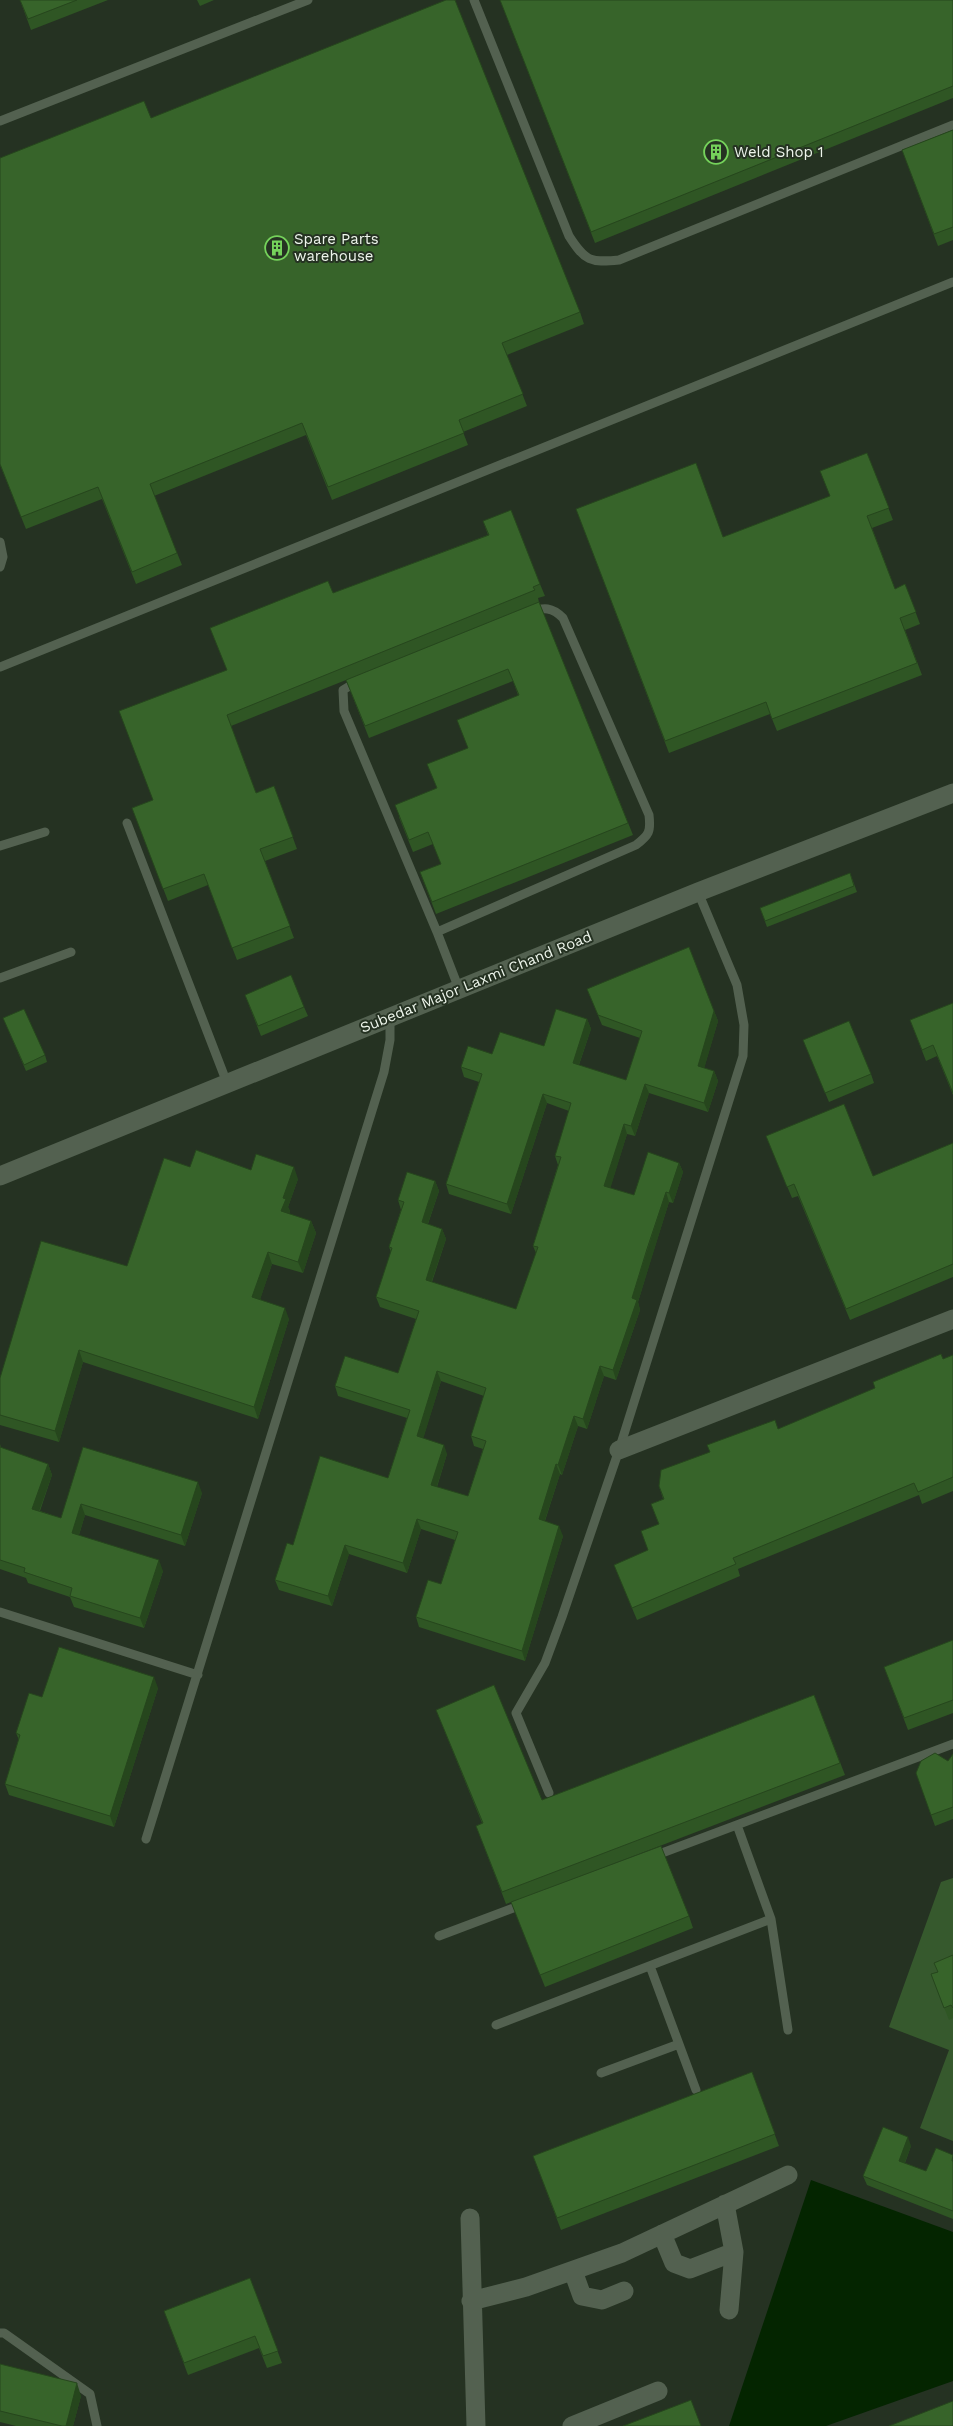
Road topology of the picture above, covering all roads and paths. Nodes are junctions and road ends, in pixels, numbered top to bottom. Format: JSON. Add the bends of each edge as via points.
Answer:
{"nodes":[{"id":1,"x":308,"y":0,"type":"edge"},
{"id":2,"x":474,"y":0,"type":"edge"},
{"id":3,"x":0,"y":121,"type":"edge"},
{"id":4,"x":953,"y":125,"type":"edge"},
{"id":5,"x":953,"y":282,"type":"edge"},
{"id":6,"x":0,"y":542,"type":"edge"},
{"id":7,"x":0,"y":567,"type":"edge"},
{"id":8,"x":522,"y":616,"type":"edge"},
{"id":9,"x":0,"y":666,"type":"edge"},
{"id":10,"x":370,"y":676,"type":"edge"},
{"id":11,"x":953,"y":793,"type":"edge"},
{"id":12,"x":127,"y":823,"type":"dead end"},
{"id":13,"x":45,"y":832,"type":"dead end"},
{"id":14,"x":0,"y":846,"type":"edge"},
{"id":15,"x":698,"y":892,"type":"junction"},
{"id":16,"x":437,"y":932,"type":"junction"},
{"id":17,"x":71,"y":952,"type":"dead end"},
{"id":18,"x":0,"y":978,"type":"edge"},
{"id":19,"x":459,"y":989,"type":"junction"},
{"id":20,"x":390,"y":1017,"type":"junction"},
{"id":21,"x":227,"y":1083,"type":"junction"},
{"id":22,"x":0,"y":1176,"type":"edge"},
{"id":23,"x":953,"y":1319,"type":"edge"},
{"id":24,"x":619,"y":1450,"type":"junction"},
{"id":25,"x":0,"y":1612,"type":"edge"},
{"id":26,"x":198,"y":1675,"type":"junction"},
{"id":27,"x":953,"y":1744,"type":"edge"},
{"id":28,"x":549,"y":1793,"type":"dead end"},
{"id":29,"x":737,"y":1825,"type":"junction"},
{"id":30,"x":146,"y":1839,"type":"dead end"},
{"id":31,"x":644,"y":1860,"type":"edge"},
{"id":32,"x":532,"y":1901,"type":"edge"},
{"id":33,"x":771,"y":1919,"type":"junction"},
{"id":34,"x":439,"y":1936,"type":"dead end"},
{"id":35,"x":650,"y":1966,"type":"junction"},
{"id":36,"x":496,"y":2025,"type":"dead end"},
{"id":37,"x":788,"y":2030,"type":"dead end"},
{"id":38,"x":680,"y":2044,"type":"junction"},
{"id":39,"x":601,"y":2073,"type":"dead end"},
{"id":40,"x":696,"y":2090,"type":"dead end"},
{"id":41,"x":788,"y":2175,"type":"dead end"},
{"id":42,"x":725,"y":2204,"type":"junction"},
{"id":43,"x":470,"y":2218,"type":"dead end"},
{"id":44,"x":662,"y":2234,"type":"junction"},
{"id":45,"x":734,"y":2252,"type":"junction"},
{"id":46,"x":573,"y":2271,"type":"junction"},
{"id":47,"x":624,"y":2291,"type":"dead end"},
{"id":48,"x":471,"y":2301,"type":"junction"},
{"id":49,"x":729,"y":2310,"type":"dead end"},
{"id":50,"x":0,"y":2333,"type":"edge"},
{"id":51,"x":658,"y":2391,"type":"dead end"},
{"id":52,"x":97,"y":2426,"type":"edge"},
{"id":53,"x":476,"y":2426,"type":"edge"},
{"id":54,"x":572,"y":2426,"type":"edge"}],
"edges":[{"from":1,"to":3,"type":"lane"},
{"from":2,"to":4,"type":"lane","via":[[569,236],[580,253],[596,262],[619,260]]},
{"from":5,"to":9,"type":"lane"},
{"from":6,"to":7,"type":"lane","via":[[3,557]]},
{"from":8,"to":16,"type":"lane","via":[[542,608],[554,609],[562,618],[649,816],[651,829],[636,846]]},
{"from":10,"to":16,"type":"lane","via":[[343,690],[344,711]]},
{"from":11,"to":15,"type":"street","name":"Subedar Major Laxmi Chand Road"},
{"from":12,"to":21,"type":"lane"},
{"from":13,"to":14,"type":"lane"},
{"from":15,"to":19,"type":"street","name":"Subedar Major Laxmi Chand Road"},
{"from":15,"to":24,"type":"lane","via":[[737,985],[744,1025],[743,1056]]},
{"from":16,"to":19,"type":"lane"},
{"from":17,"to":18,"type":"lane"},
{"from":19,"to":20,"type":"street","name":"Subedar Major Laxmi Chand Road"},
{"from":20,"to":21,"type":"street","name":"Subedar Major Laxmi Chand Road"},
{"from":20,"to":26,"type":"lane","via":[[384,1072]]},
{"from":21,"to":22,"type":"street","name":"Subedar Major Laxmi Chand Road"},
{"from":23,"to":24,"type":"street"},
{"from":24,"to":28,"type":"lane","via":[[545,1663],[516,1713]]},
{"from":25,"to":26,"type":"lane"},
{"from":26,"to":30,"type":"lane"},
{"from":27,"to":29,"type":"lane"},
{"from":29,"to":31,"type":"lane"},
{"from":29,"to":33,"type":"lane"},
{"from":32,"to":34,"type":"lane"},
{"from":33,"to":35,"type":"lane"},
{"from":33,"to":37,"type":"lane"},
{"from":35,"to":36,"type":"lane"},
{"from":35,"to":38,"type":"lane"},
{"from":38,"to":39,"type":"lane"},
{"from":38,"to":40,"type":"lane"},
{"from":41,"to":42,"type":"street"},
{"from":42,"to":44,"type":"street"},
{"from":42,"to":45,"type":"street"},
{"from":43,"to":48,"type":"street"},
{"from":44,"to":45,"type":"street","via":[[674,2262],[690,2269]]},
{"from":44,"to":46,"type":"street"},
{"from":45,"to":49,"type":"street"},
{"from":46,"to":47,"type":"street","via":[[582,2296],[602,2300]]},
{"from":46,"to":48,"type":"street"},
{"from":48,"to":53,"type":"street"},
{"from":50,"to":52,"type":"lane","via":[[90,2394]]},
{"from":51,"to":54,"type":"street"}]}
